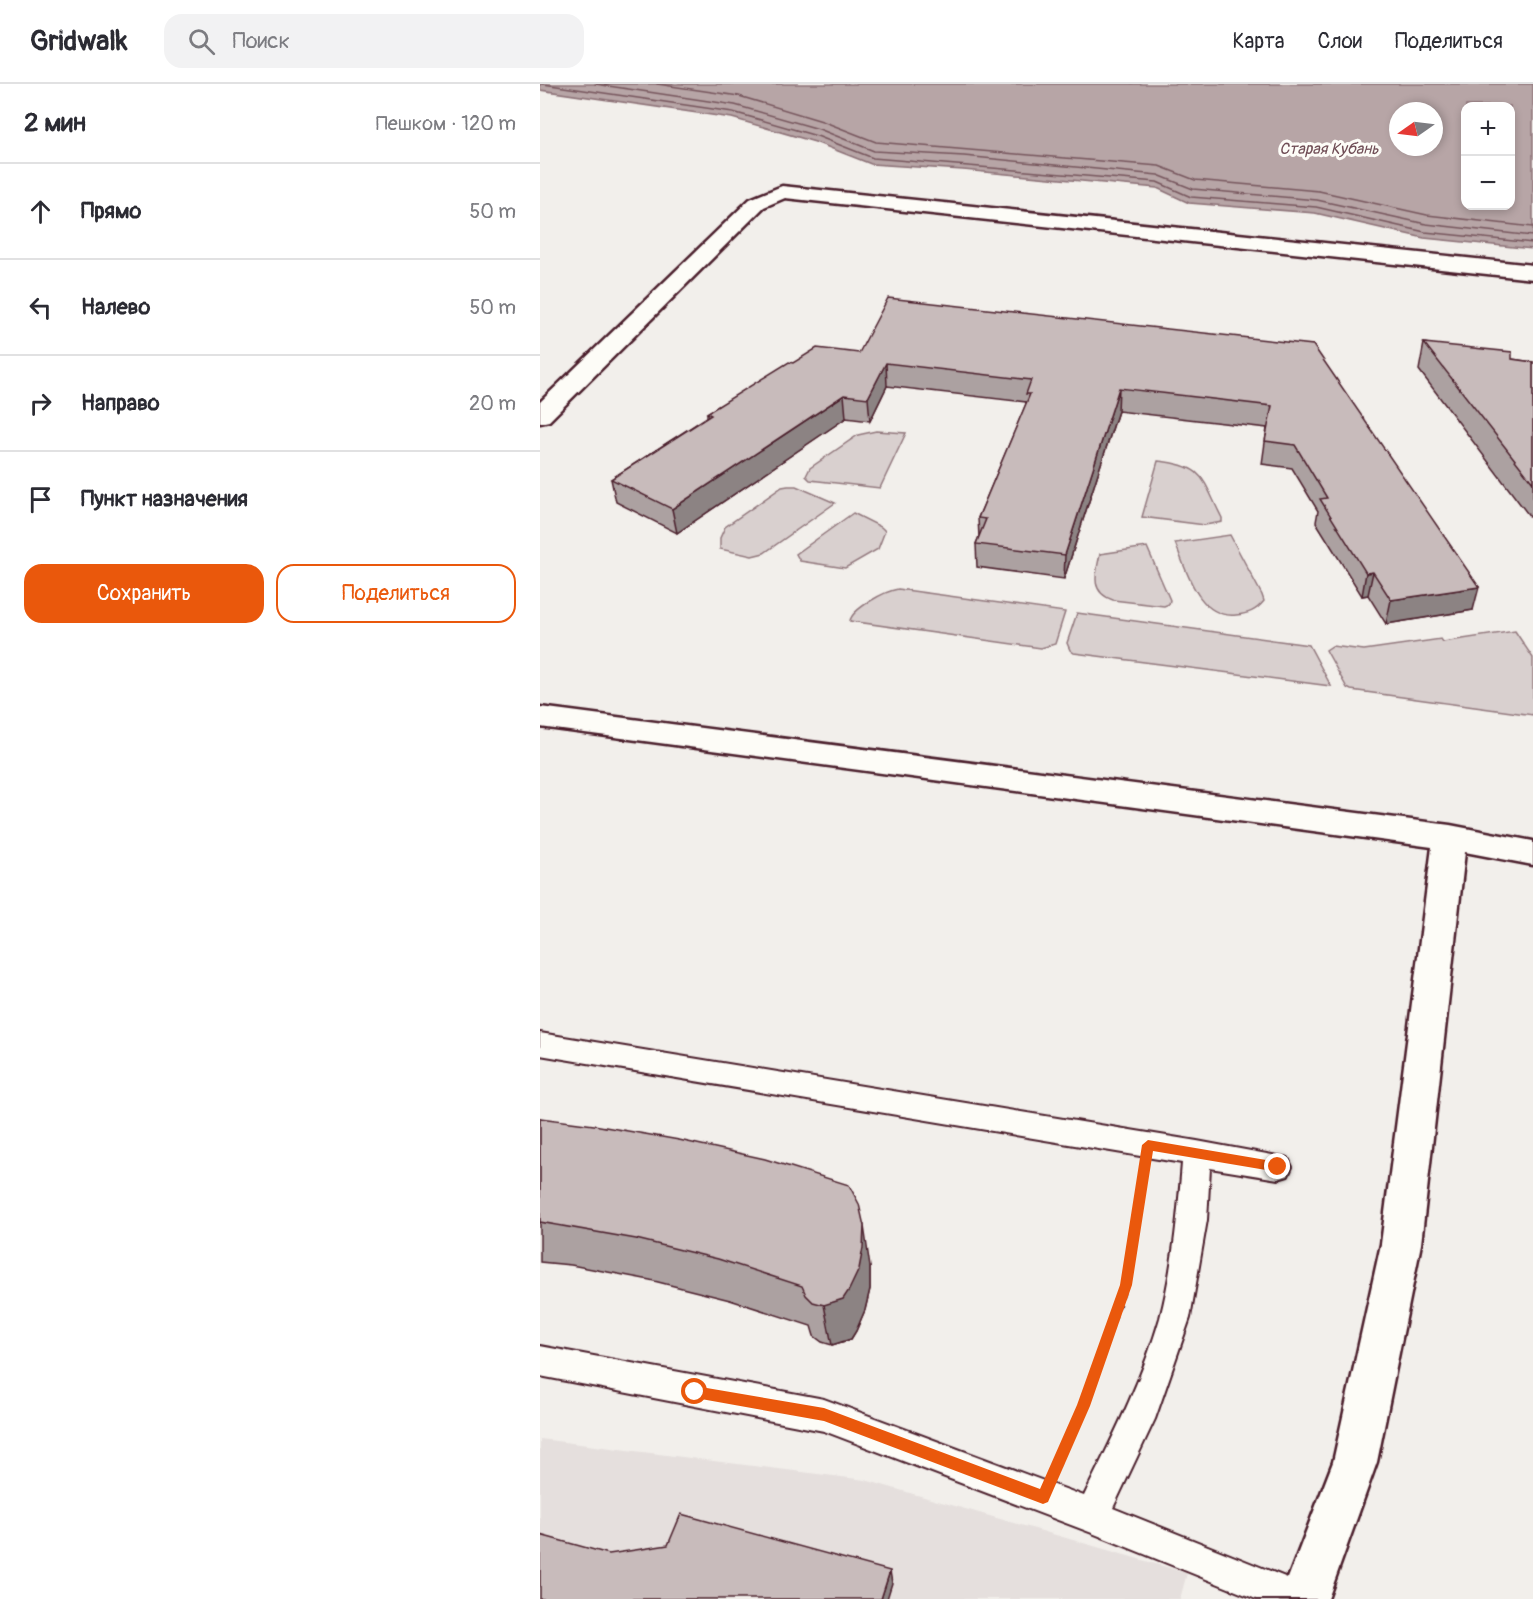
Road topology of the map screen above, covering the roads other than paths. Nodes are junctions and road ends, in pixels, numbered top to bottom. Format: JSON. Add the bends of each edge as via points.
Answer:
{"nodes":[{"id":1,"x":1533,"y":272,"type":"edge"},
{"id":2,"x":540,"y":416,"type":"edge"},
{"id":3,"x":540,"y":717,"type":"edge"},
{"id":4,"x":1450,"y":837,"type":"junction"},
{"id":5,"x":1533,"y":853,"type":"edge"},
{"id":6,"x":540,"y":1044,"type":"edge"},
{"id":7,"x":1197,"y":1154,"type":"junction"},
{"id":8,"x":1278,"y":1167,"type":"dead end"},
{"id":9,"x":540,"y":1361,"type":"edge"},
{"id":10,"x":1092,"y":1516,"type":"junction"},
{"id":11,"x":1298,"y":1599,"type":"edge"},
{"id":12,"x":1304,"y":1599,"type":"edge"}],
"edges":[{"from":1,"to":2,"type":"street","via":[[782,192],[757,203]]},
{"from":3,"to":4,"type":"street"},
{"from":4,"to":5,"type":"street"},
{"from":4,"to":12,"type":"street","via":[[1401,1244],[1354,1461]]},
{"from":6,"to":7,"type":"lane"},
{"from":7,"to":8,"type":"lane"},
{"from":7,"to":10,"type":"lane","via":[[1192,1220],[1175,1318],[1139,1419]]},
{"from":9,"to":10,"type":"lane","via":[[824,1415]]},
{"from":10,"to":11,"type":"lane"}]}
